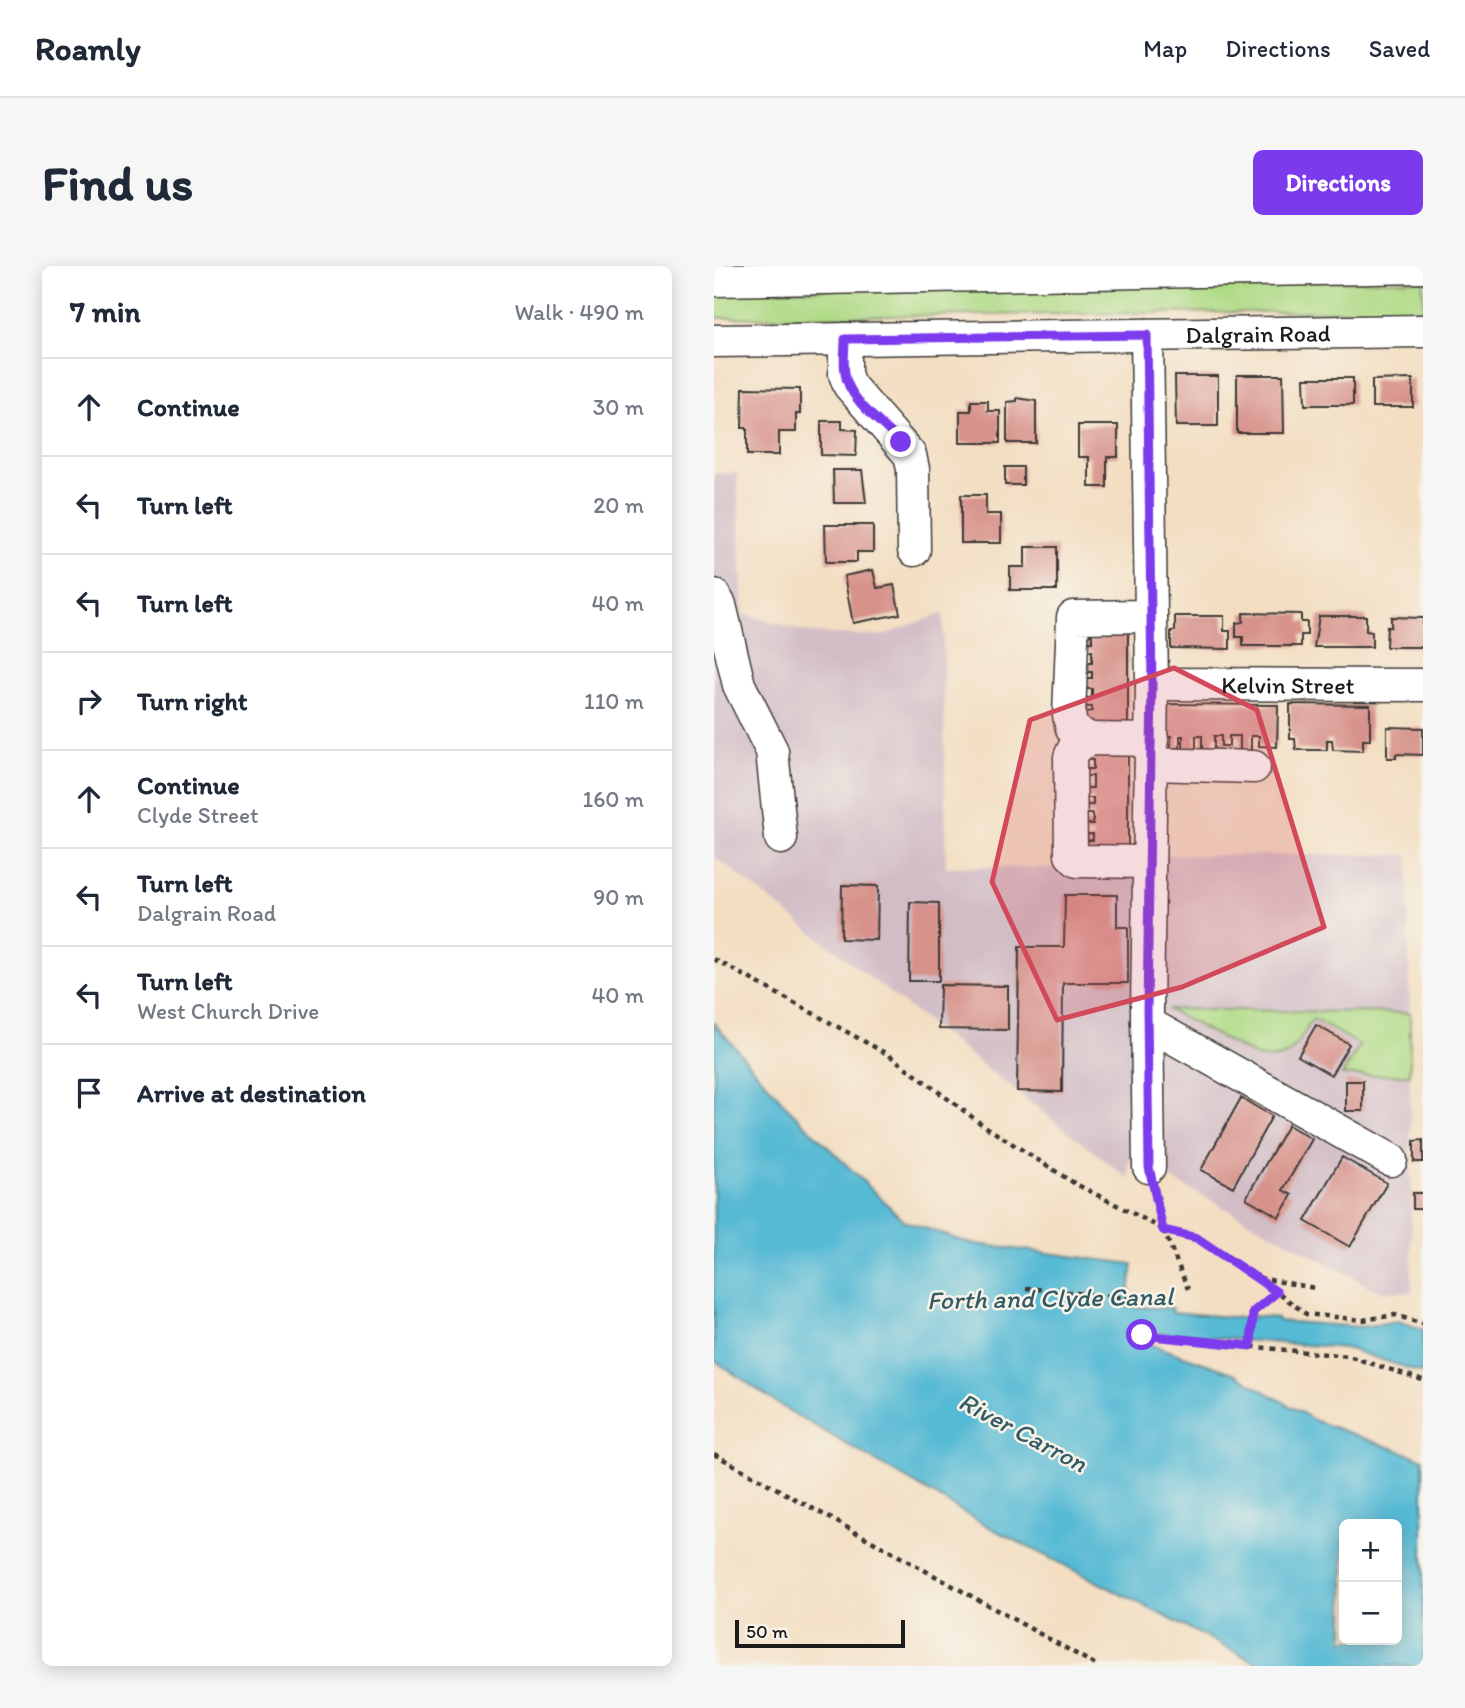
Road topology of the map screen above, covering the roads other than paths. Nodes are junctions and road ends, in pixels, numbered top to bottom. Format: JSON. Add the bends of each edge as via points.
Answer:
{"nodes":[{"id":1,"x":1423,"y":267,"type":"edge"},
{"id":2,"x":714,"y":280,"type":"edge"},
{"id":3,"x":1423,"y":331,"type":"edge"},
{"id":4,"x":1147,"y":335,"type":"junction"},
{"id":5,"x":845,"y":339,"type":"junction"},
{"id":6,"x":714,"y":341,"type":"edge"},
{"id":7,"x":914,"y":550,"type":"dead end"},
{"id":8,"x":714,"y":595,"type":"edge"},
{"id":9,"x":1151,"y":616,"type":"junction"},
{"id":10,"x":1152,"y":684,"type":"junction"},
{"id":11,"x":1423,"y":685,"type":"edge"},
{"id":12,"x":1090,"y":739,"type":"junction"},
{"id":13,"x":1151,"y":752,"type":"junction"},
{"id":14,"x":1254,"y":767,"type":"dead end"},
{"id":15,"x":781,"y":838,"type":"dead end"},
{"id":16,"x":1149,"y":865,"type":"junction"},
{"id":17,"x":1147,"y":1023,"type":"junction"},
{"id":18,"x":1391,"y":1160,"type":"dead end"},
{"id":19,"x":1149,"y":1167,"type":"road end"}],
"edges":[{"from":1,"to":2,"type":"street"},
{"from":3,"to":4,"type":"street","name":"Dalgrain Road"},
{"from":4,"to":5,"type":"street","name":"Dalgrain Road"},
{"from":4,"to":9,"type":"street"},
{"from":5,"to":6,"type":"street","name":"Dalgrain Road"},
{"from":5,"to":7,"type":"street","via":[[845,374],[855,396],[909,455]]},
{"from":8,"to":15,"type":"street","via":[[739,685],[772,751]]},
{"from":9,"to":10,"type":"street"},
{"from":9,"to":12,"type":"street","via":[[1073,617],[1071,621],[1069,715],[1072,729]]},
{"from":10,"to":11,"type":"street","name":"Kelvin Street"},
{"from":10,"to":13,"type":"street"},
{"from":12,"to":13,"type":"street"},
{"from":12,"to":16,"type":"street","via":[[1074,748],[1070,757],[1071,855],[1077,861]]},
{"from":13,"to":14,"type":"street"},
{"from":13,"to":16,"type":"street"},
{"from":16,"to":17,"type":"street"},
{"from":17,"to":18,"type":"street"},
{"from":17,"to":19,"type":"street"}]}
